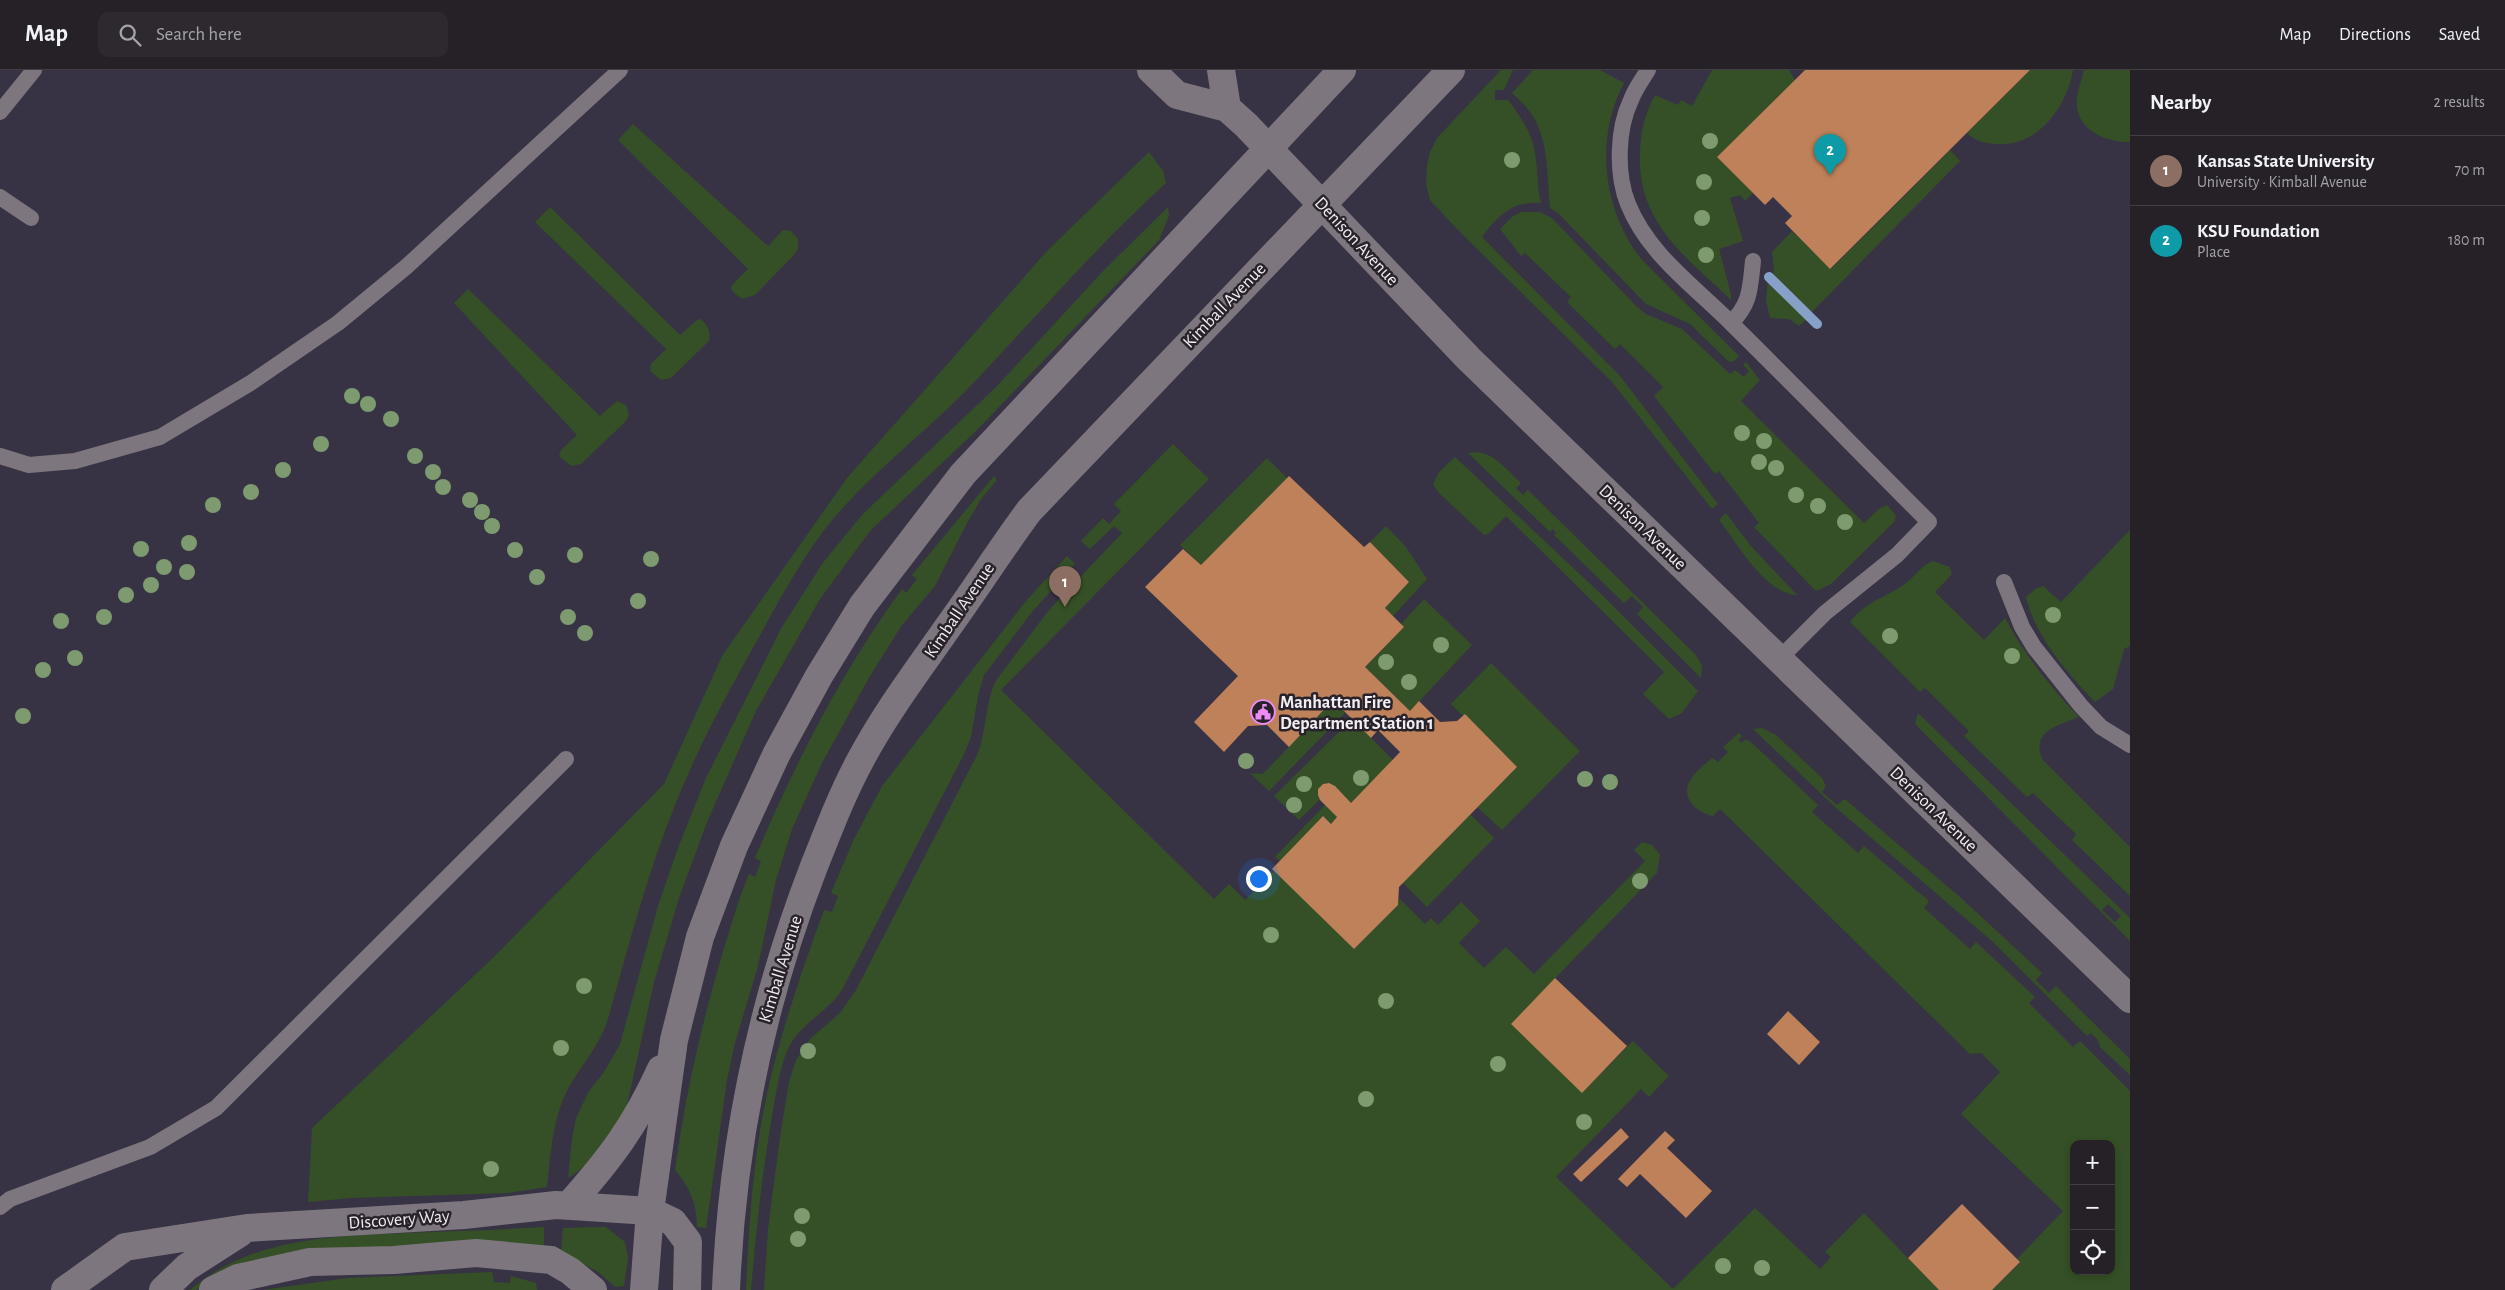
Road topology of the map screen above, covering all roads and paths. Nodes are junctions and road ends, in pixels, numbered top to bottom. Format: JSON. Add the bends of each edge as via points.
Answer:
{"nodes":[{"id":1,"x":34,"y":70,"type":"edge"},
{"id":2,"x":620,"y":70,"type":"edge"},
{"id":3,"x":1151,"y":70,"type":"edge"},
{"id":4,"x":1221,"y":70,"type":"edge"},
{"id":5,"x":1342,"y":70,"type":"edge"},
{"id":6,"x":1451,"y":70,"type":"edge"},
{"id":7,"x":1648,"y":70,"type":"edge"},
{"id":8,"x":1227,"y":108,"type":"junction"},
{"id":9,"x":0,"y":112,"type":"edge"},
{"id":10,"x":1270,"y":149,"type":"junction"},
{"id":11,"x":0,"y":197,"type":"edge"},
{"id":12,"x":1323,"y":205,"type":"junction"},
{"id":13,"x":32,"y":218,"type":"dead end"},
{"id":14,"x":1753,"y":261,"type":"dead end"},
{"id":15,"x":1731,"y":323,"type":"junction"},
{"id":16,"x":0,"y":456,"type":"edge"},
{"id":17,"x":2004,"y":582,"type":"dead end"},
{"id":18,"x":1779,"y":659,"type":"junction"},
{"id":19,"x":2130,"y":745,"type":"edge"},
{"id":20,"x":566,"y":759,"type":"dead end"},
{"id":21,"x":2130,"y":1000,"type":"edge"},
{"id":22,"x":674,"y":1040,"type":"junction"},
{"id":23,"x":568,"y":1205,"type":"junction"},
{"id":24,"x":0,"y":1207,"type":"edge"},
{"id":25,"x":650,"y":1211,"type":"junction"},
{"id":26,"x":247,"y":1228,"type":"junction"},
{"id":27,"x":65,"y":1290,"type":"edge"},
{"id":28,"x":163,"y":1290,"type":"edge"},
{"id":29,"x":213,"y":1290,"type":"edge"},
{"id":30,"x":593,"y":1290,"type":"edge"},
{"id":31,"x":644,"y":1290,"type":"edge"},
{"id":32,"x":687,"y":1290,"type":"edge"},
{"id":33,"x":726,"y":1290,"type":"edge"}],
"edges":[{"from":1,"to":9,"type":"lane"},
{"from":2,"to":16,"type":"lane","via":[[406,267],[338,323],[252,382],[160,438],[75,460],[29,465]]},
{"from":3,"to":8,"type":"main road","name":"Denison Avenue","via":[[1177,95]]},
{"from":4,"to":8,"type":"main road"},
{"from":5,"to":10,"type":"main road"},
{"from":6,"to":12,"type":"main road","name":"Kimball Avenue"},
{"from":7,"to":15,"type":"lane","via":[[1630,101],[1621,134],[1621,169],[1628,202],[1642,233],[1666,262]]},
{"from":8,"to":10,"type":"main road","name":"Denison Avenue"},
{"from":10,"to":12,"type":"main road","name":"Denison Avenue"},
{"from":10,"to":22,"type":"main road","via":[[963,474],[862,606],[777,753],[734,846],[700,937]]},
{"from":11,"to":13,"type":"lane"},
{"from":12,"to":18,"type":"main road","name":"Denison Avenue","via":[[1469,360]]},
{"from":12,"to":33,"type":"main road","name":"Kimball Avenue","via":[[1233,295],[1029,511],[884,718],[861,758],[839,802],[795,915],[774,980],[749,1087],[736,1165]]},
{"from":14,"to":15,"type":"lane","via":[[1748,300]]},
{"from":15,"to":18,"type":"lane","via":[[1929,522],[1897,555],[1826,613]]},
{"from":17,"to":19,"type":"lane","via":[[2022,627],[2034,647],[2101,727]]},
{"from":18,"to":21,"type":"main road","name":"Denison Avenue"},
{"from":20,"to":24,"type":"lane","via":[[216,1108],[150,1147],[10,1199]]},
{"from":22,"to":23,"type":"main road","via":[[645,1103],[626,1135],[608,1161]]},
{"from":22,"to":25,"type":"main road"},
{"from":23,"to":25,"type":"main road","name":"Discovery Way"},
{"from":23,"to":26,"type":"main road","name":"Discovery Way","via":[[464,1215]]},
{"from":25,"to":31,"type":"main road"},
{"from":25,"to":32,"type":"main road","name":"Discovery Way","via":[[673,1222],[688,1242]]},
{"from":26,"to":27,"type":"main road","name":"Discovery Way","via":[[125,1247]]},
{"from":26,"to":28,"type":"main road","via":[[187,1267]]},
{"from":29,"to":30,"type":"main road","via":[[238,1278],[310,1262],[394,1260],[476,1253],[551,1260]]}]}
